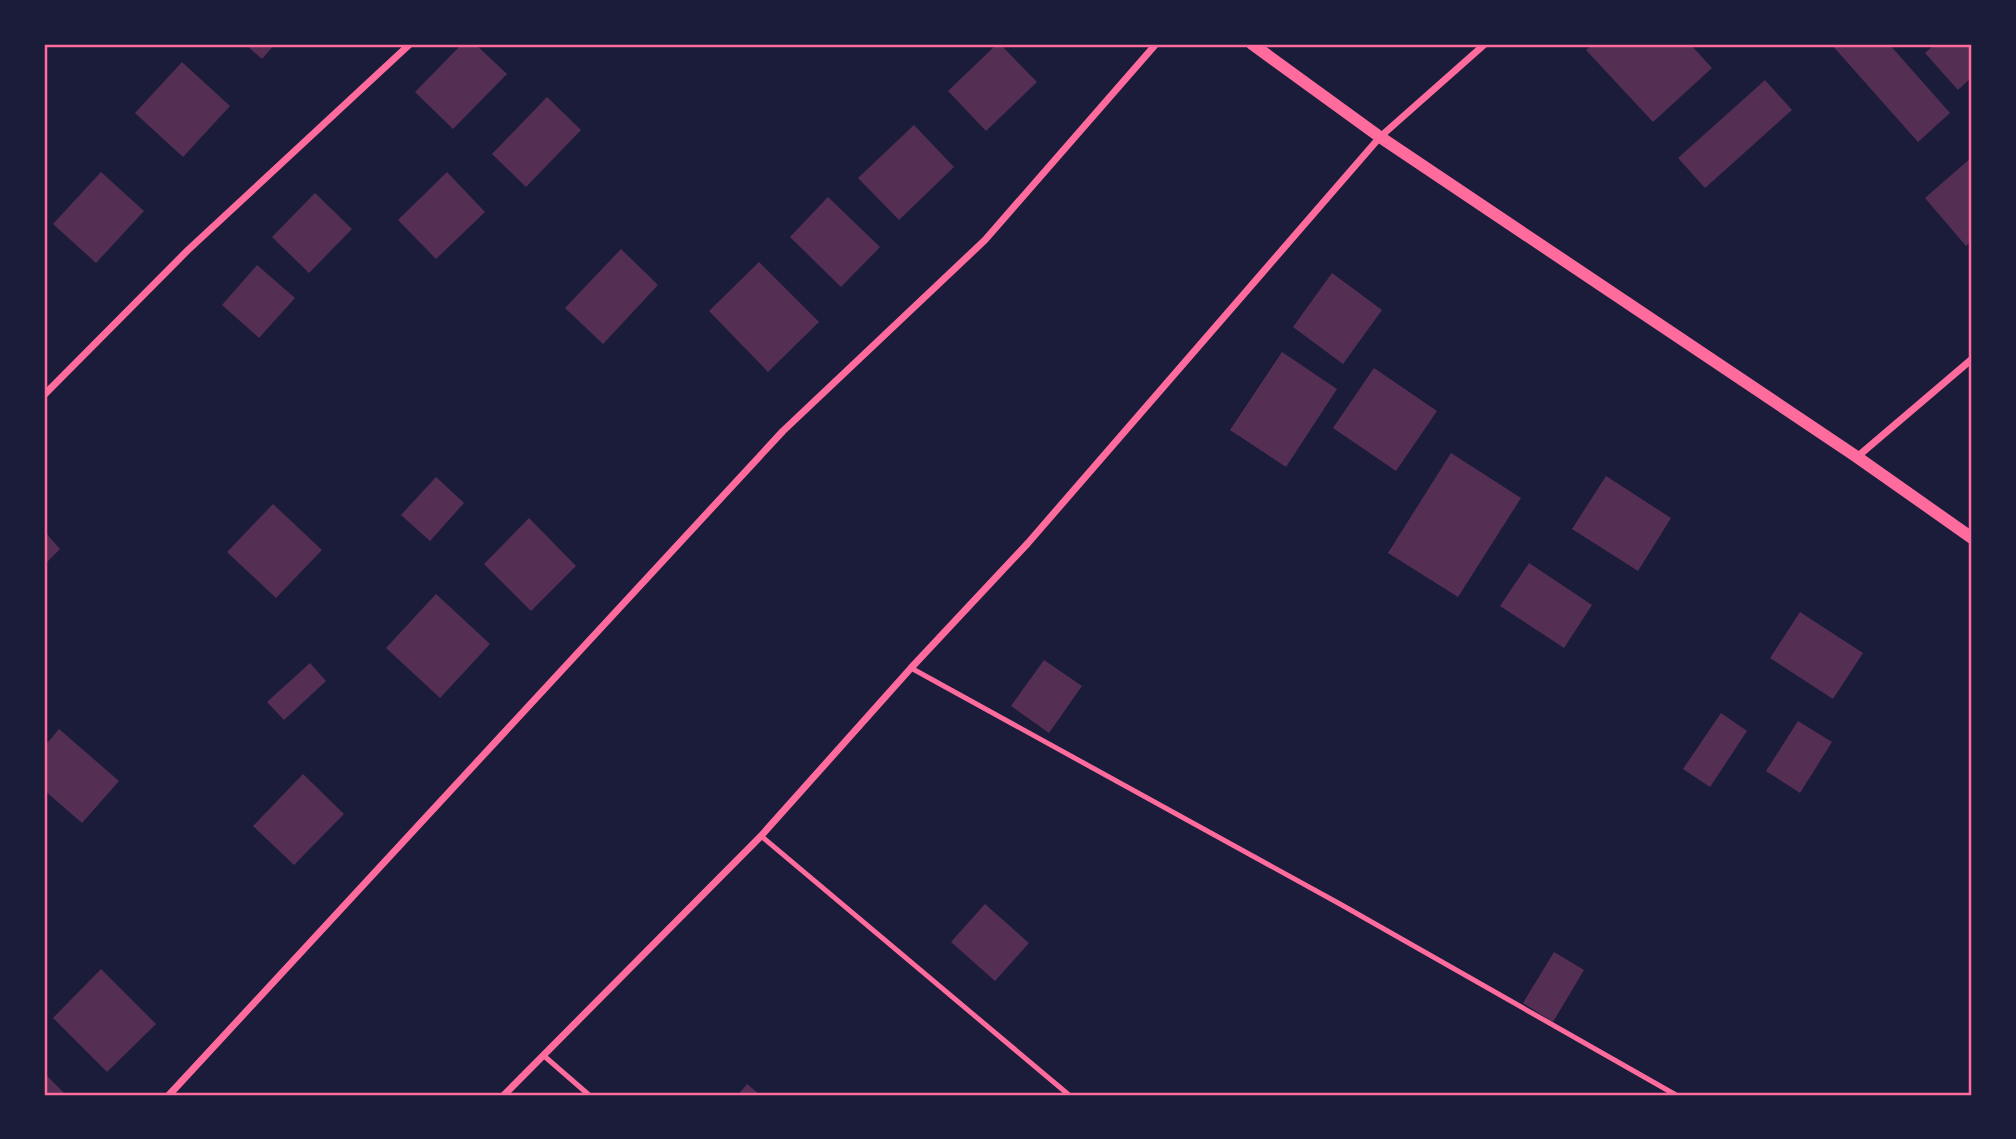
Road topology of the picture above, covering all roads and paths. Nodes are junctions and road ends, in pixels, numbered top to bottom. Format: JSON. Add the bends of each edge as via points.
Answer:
{"nodes":[{"id":1,"x":410,"y":44,"type":"edge"},
{"id":2,"x":1156,"y":44,"type":"edge"},
{"id":3,"x":1252,"y":44,"type":"edge"},
{"id":4,"x":1485,"y":44,"type":"edge"},
{"id":5,"x":1380,"y":137,"type":"junction"},
{"id":6,"x":1972,"y":359,"type":"edge"},
{"id":7,"x":44,"y":395,"type":"edge"},
{"id":8,"x":1857,"y":457,"type":"junction"},
{"id":9,"x":1972,"y":538,"type":"edge"},
{"id":10,"x":911,"y":668,"type":"junction"},
{"id":11,"x":761,"y":836,"type":"junction"},
{"id":12,"x":543,"y":1055,"type":"junction"},
{"id":13,"x":169,"y":1095,"type":"edge"},
{"id":14,"x":504,"y":1095,"type":"edge"},
{"id":15,"x":589,"y":1095,"type":"edge"},
{"id":16,"x":1069,"y":1095,"type":"edge"},
{"id":17,"x":1676,"y":1095,"type":"edge"}],
"edges":[{"from":1,"to":7,"type":"street","via":[[188,250]]},
{"from":2,"to":13,"type":"street","via":[[985,240],[783,431]]},
{"from":3,"to":5,"type":"street"},
{"from":4,"to":5,"type":"street"},
{"from":5,"to":8,"type":"street"},
{"from":5,"to":10,"type":"street","via":[[1028,543]]},
{"from":6,"to":8,"type":"street"},
{"from":8,"to":9,"type":"street"},
{"from":10,"to":11,"type":"street"},
{"from":10,"to":17,"type":"lane"},
{"from":11,"to":12,"type":"street"},
{"from":11,"to":16,"type":"lane"},
{"from":12,"to":14,"type":"street"},
{"from":12,"to":15,"type":"lane"}]}
